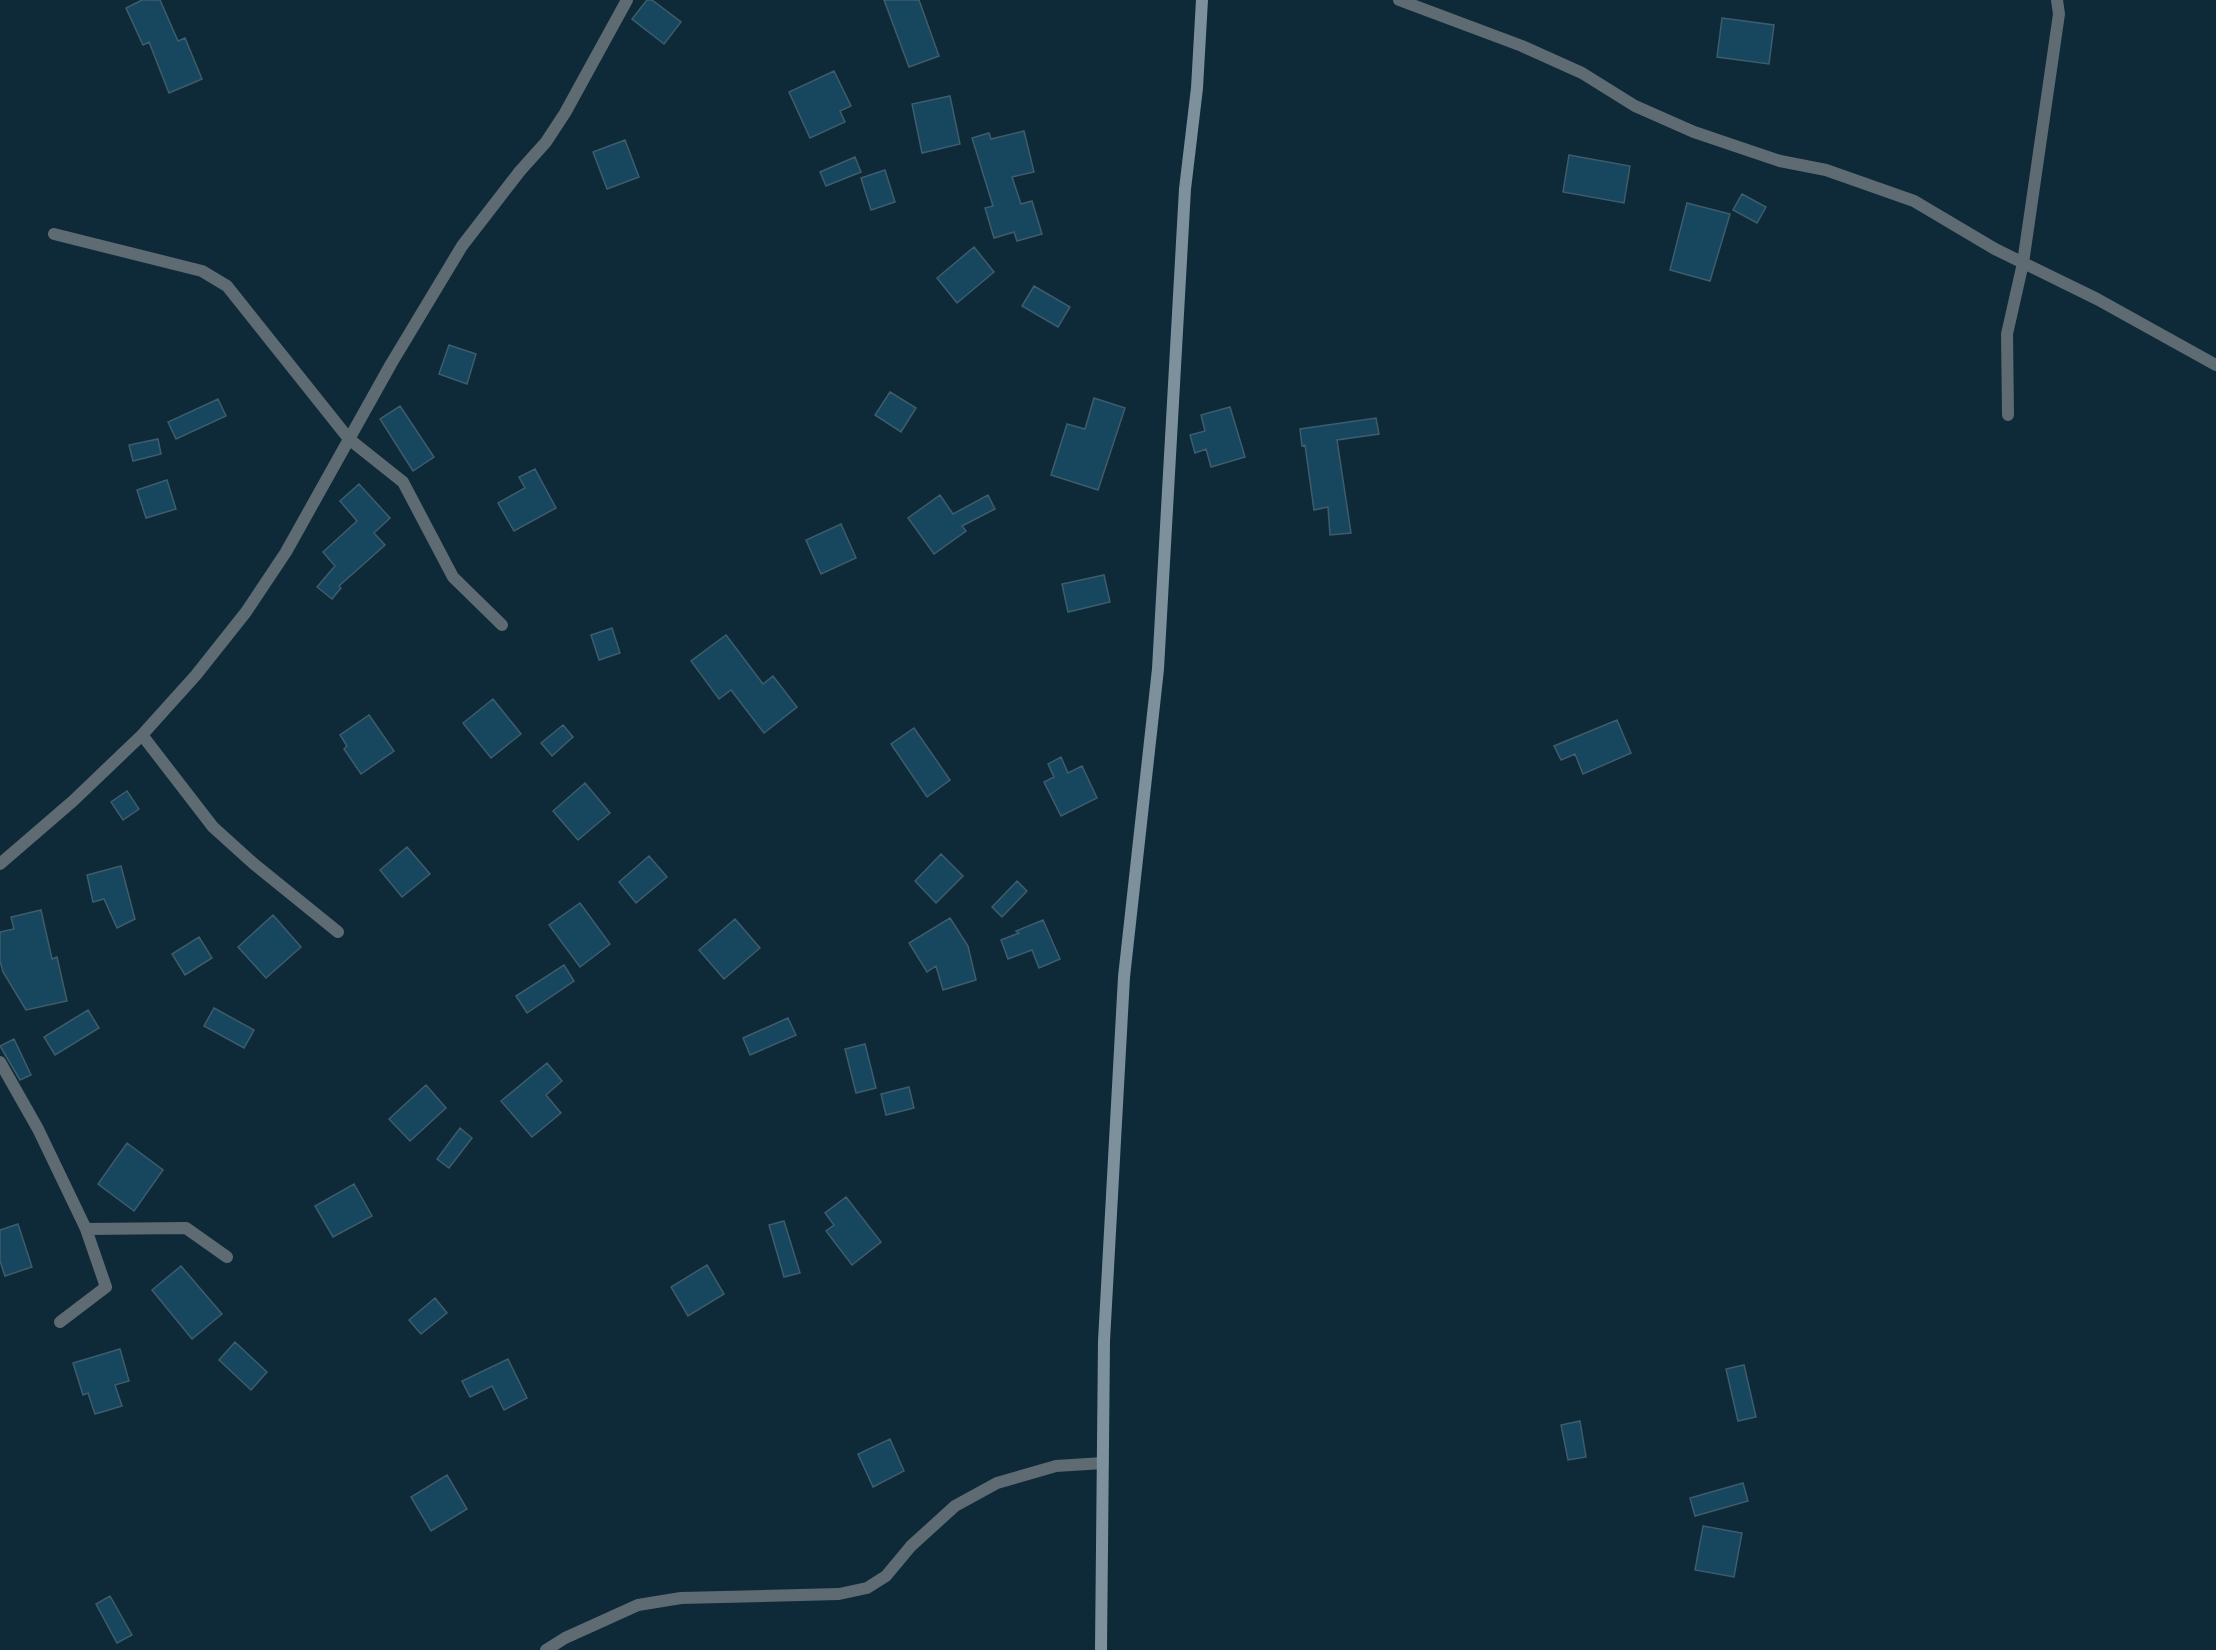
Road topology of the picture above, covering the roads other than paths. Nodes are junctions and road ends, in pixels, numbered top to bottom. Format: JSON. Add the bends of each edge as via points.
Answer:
{"nodes":[{"id":1,"x":627,"y":0,"type":"edge"},
{"id":2,"x":1202,"y":0,"type":"edge"},
{"id":3,"x":1399,"y":0,"type":"edge"},
{"id":4,"x":2057,"y":0,"type":"edge"},
{"id":5,"x":54,"y":234,"type":"dead end"},
{"id":6,"x":2023,"y":263,"type":"junction"},
{"id":7,"x":2216,"y":364,"type":"edge"},
{"id":8,"x":2008,"y":415,"type":"dead end"},
{"id":9,"x":349,"y":439,"type":"junction"},
{"id":10,"x":502,"y":625,"type":"dead end"},
{"id":11,"x":142,"y":735,"type":"junction"},
{"id":12,"x":0,"y":864,"type":"edge"},
{"id":13,"x":338,"y":932,"type":"dead end"},
{"id":14,"x":0,"y":1062,"type":"edge"},
{"id":15,"x":86,"y":1229,"type":"junction"},
{"id":16,"x":227,"y":1257,"type":"dead end"},
{"id":17,"x":60,"y":1322,"type":"dead end"},
{"id":18,"x":1103,"y":1463,"type":"junction"},
{"id":19,"x":546,"y":1650,"type":"edge"},
{"id":20,"x":1101,"y":1650,"type":"edge"}],
"edges":[{"from":1,"to":9,"type":"street","via":[[566,113],[462,246]]},
{"from":2,"to":18,"type":"street","via":[[1185,189],[1158,669],[1124,977],[1104,1341]]},
{"from":3,"to":6,"type":"street","via":[[1522,46],[1582,73],[1635,106],[1694,132],[1780,161],[1826,170],[1914,201]]},
{"from":4,"to":6,"type":"street","via":[[2059,14]]},
{"from":5,"to":9,"type":"street","via":[[202,270],[227,286]]},
{"from":6,"to":7,"type":"street"},
{"from":6,"to":8,"type":"street","via":[[2007,334]]},
{"from":9,"to":10,"type":"street","via":[[403,482],[453,578]]},
{"from":9,"to":11,"type":"street","via":[[286,552],[246,612]]},
{"from":11,"to":12,"type":"street"},
{"from":11,"to":13,"type":"street","via":[[213,827]]},
{"from":14,"to":15,"type":"street","via":[[38,1129]]},
{"from":15,"to":16,"type":"street","via":[[186,1228]]},
{"from":15,"to":17,"type":"street","via":[[106,1287]]},
{"from":18,"to":19,"type":"street","via":[[1056,1466],[997,1483],[955,1506],[911,1545],[886,1576],[867,1588],[839,1594],[681,1598],[638,1605]]},
{"from":18,"to":20,"type":"street"}]}
